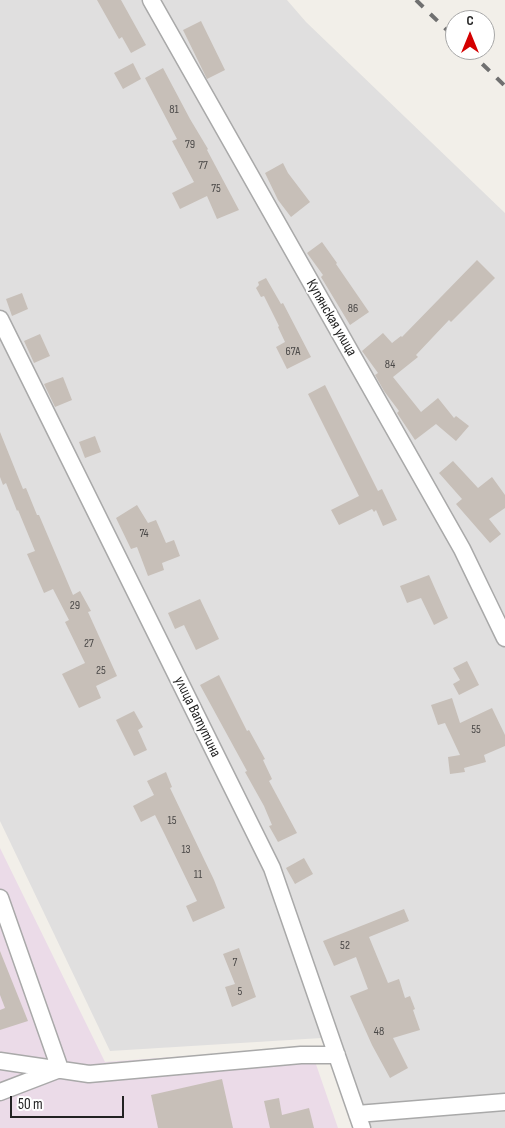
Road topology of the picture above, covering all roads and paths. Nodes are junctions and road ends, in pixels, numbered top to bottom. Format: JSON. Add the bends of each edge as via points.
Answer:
{"nodes":[{"id":1,"x":151,"y":0,"type":"edge"},
{"id":2,"x":0,"y":320,"type":"edge"},
{"id":3,"x":505,"y":638,"type":"edge"},
{"id":4,"x":0,"y":898,"type":"edge"},
{"id":5,"x":337,"y":1055,"type":"junction"},
{"id":6,"x":0,"y":1061,"type":"edge"},
{"id":7,"x":60,"y":1070,"type":"junction"},
{"id":8,"x":0,"y":1092,"type":"edge"},
{"id":9,"x":505,"y":1102,"type":"edge"},
{"id":10,"x":360,"y":1121,"type":"edge"}],
"edges":[{"from":1,"to":3,"type":"street","name":"Купянская улица","via":[[462,549]]},
{"from":2,"to":5,"type":"street","name":"улица Ватутина","via":[[272,868]]},
{"from":4,"to":7,"type":"street"},
{"from":5,"to":7,"type":"street","via":[[301,1055],[88,1074]]},
{"from":5,"to":10,"type":"street","name":"улица Ватутина"},
{"from":6,"to":7,"type":"street"},
{"from":7,"to":8,"type":"street"},
{"from":9,"to":10,"type":"street"}]}
